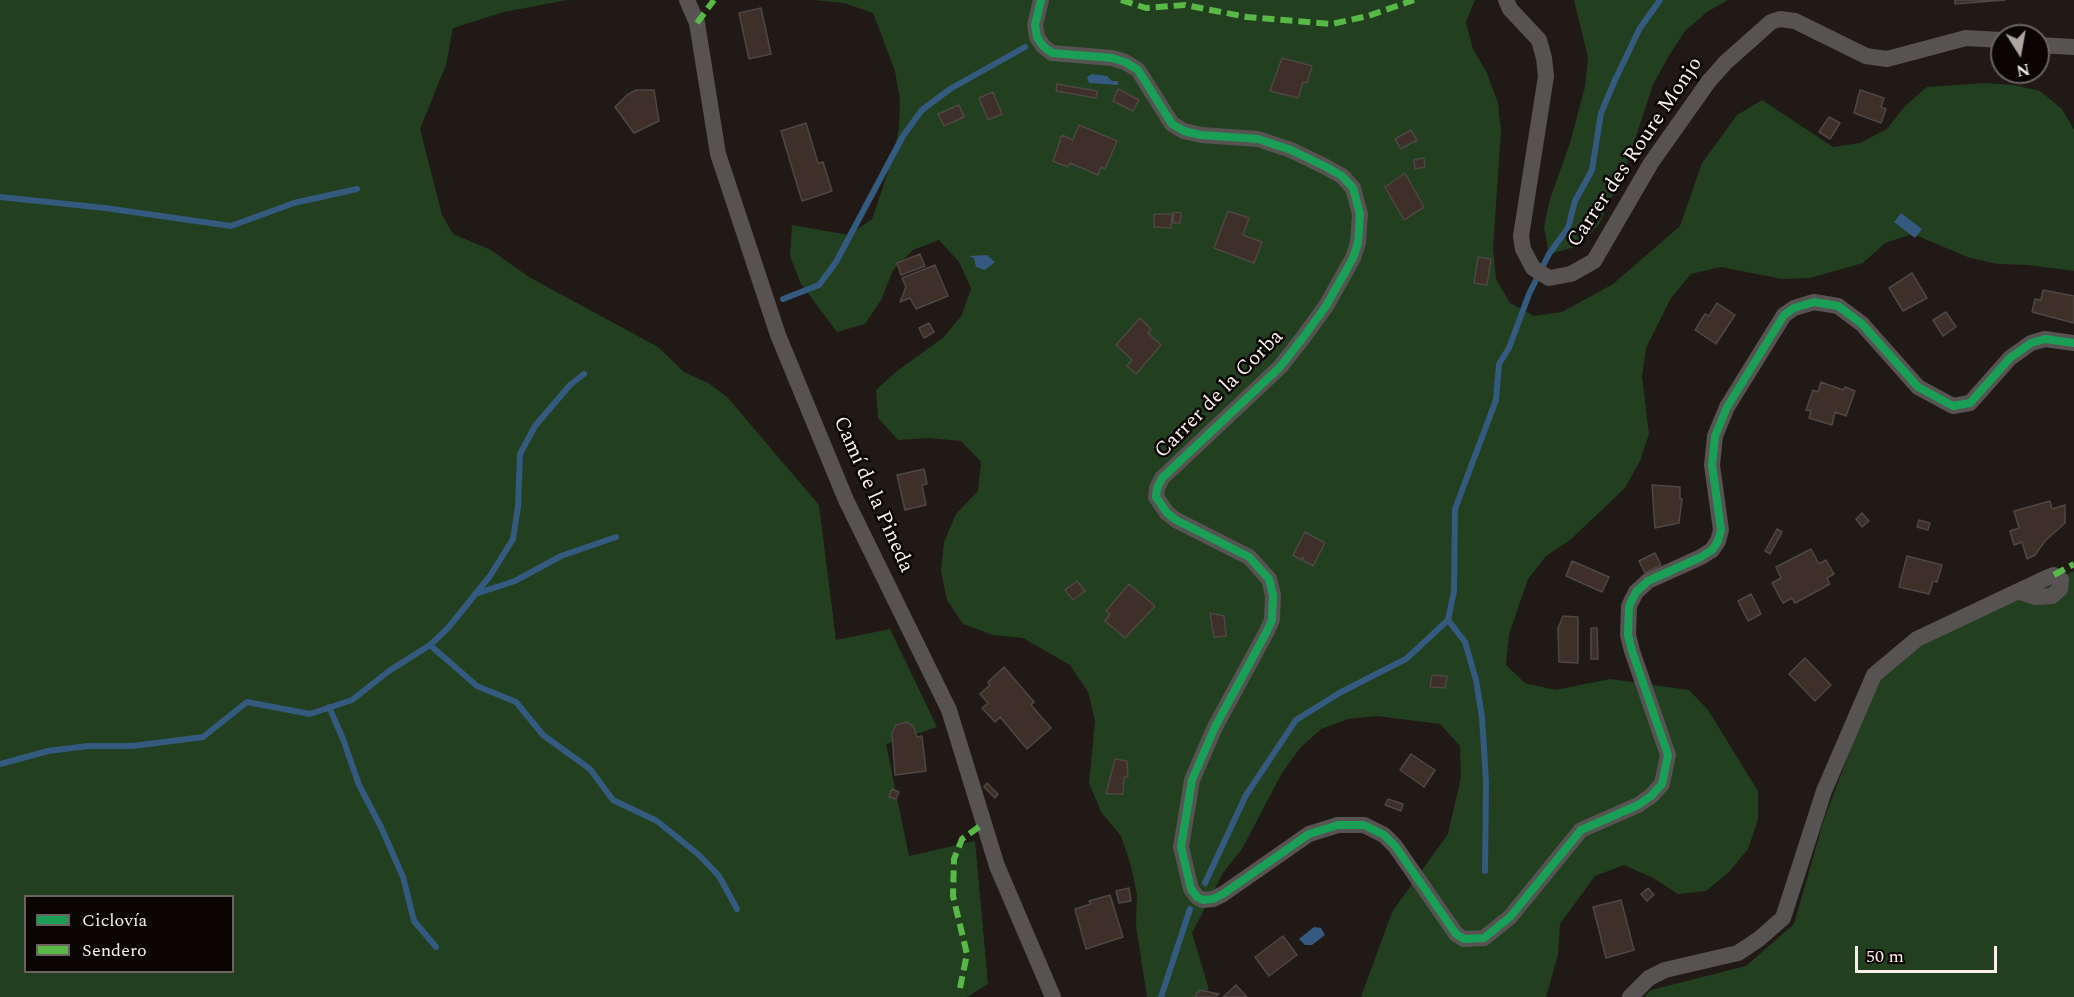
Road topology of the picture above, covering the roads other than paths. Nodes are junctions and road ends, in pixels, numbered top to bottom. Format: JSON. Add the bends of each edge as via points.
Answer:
{"nodes":[{"id":1,"x":687,"y":0,"type":"edge"},
{"id":2,"x":1041,"y":0,"type":"edge"},
{"id":3,"x":1506,"y":0,"type":"edge"},
{"id":4,"x":1990,"y":39,"type":"edge"},
{"id":5,"x":2050,"y":46,"type":"edge"},
{"id":6,"x":2074,"y":47,"type":"edge"},
{"id":7,"x":2074,"y":343,"type":"edge"},
{"id":8,"x":2020,"y":592,"type":"dead end"},
{"id":9,"x":1053,"y":997,"type":"edge"},
{"id":10,"x":1630,"y":997,"type":"edge"}],
"edges":[{"from":1,"to":9,"type":"street","name":"Camí de la Pineda","via":[[697,23],[718,154],[778,335],[846,500],[949,710],[997,866]]},
{"from":2,"to":7,"type":"street","name":"Carrer de la Corba","via":[[1035,25],[1037,37],[1052,53],[1125,62],[1137,70],[1172,124],[1184,131],[1258,139],[1326,167],[1353,188],[1360,214],[1353,258],[1302,339],[1280,367],[1170,468],[1157,488],[1156,497],[1176,520],[1249,557],[1269,579],[1273,595],[1272,620],[1215,727],[1192,780],[1182,831],[1183,864],[1191,889],[1203,900],[1222,894],[1309,834],[1338,825],[1364,825],[1395,846],[1456,934],[1464,939],[1484,939],[1510,917],[1581,830],[1638,805],[1662,784],[1668,755],[1628,636],[1629,606],[1648,581],[1701,557],[1718,541],[1721,530],[1712,465],[1717,430],[1784,315],[1815,302],[1839,306],[1862,324],[1918,387],[1953,406],[1970,403],[2010,358],[2031,343],[2045,339]]},
{"from":3,"to":4,"type":"street","name":"Carrer des Roure Monjo","via":[[1539,40],[1544,58],[1546,76],[1521,236],[1533,268],[1549,278],[1571,274],[1594,261],[1652,163],[1708,81],[1772,22],[1795,21],[1866,56],[1887,59],[1966,38]]},
{"from":5,"to":6,"type":"street"},
{"from":8,"to":10,"type":"street","via":[[1917,639],[1874,675],[1824,791],[1783,918],[1738,953],[1665,970],[1649,978]]}]}
